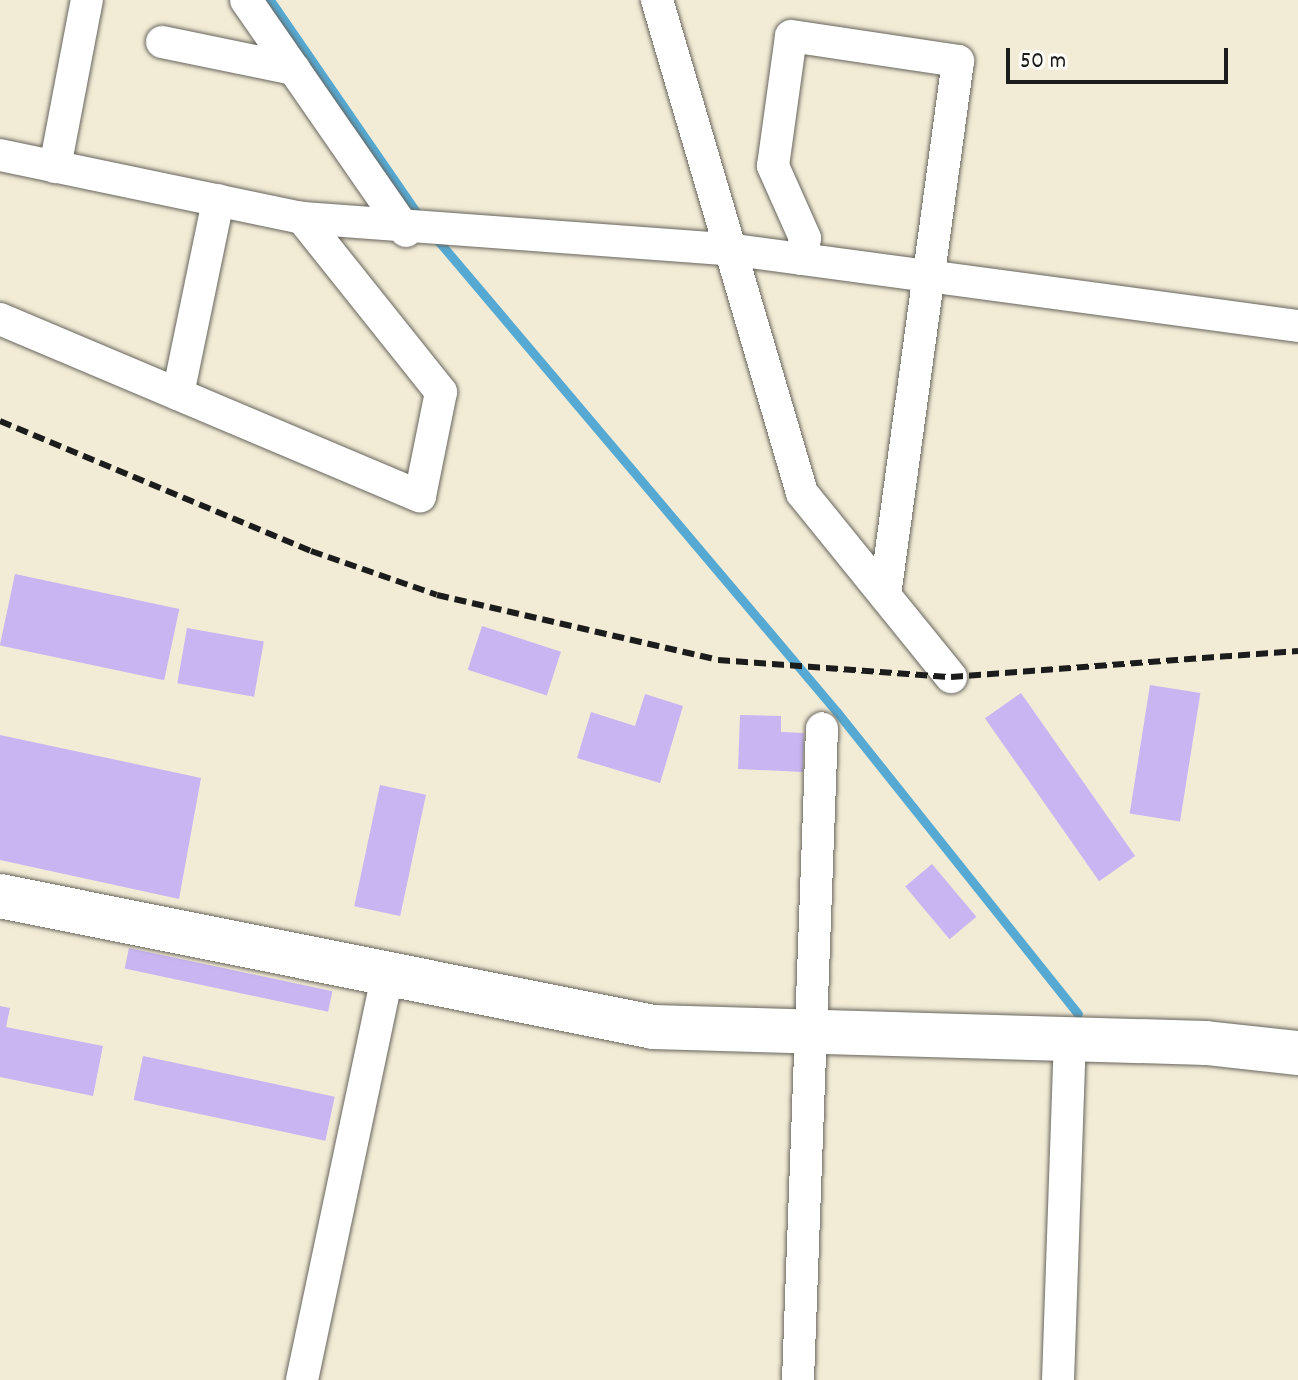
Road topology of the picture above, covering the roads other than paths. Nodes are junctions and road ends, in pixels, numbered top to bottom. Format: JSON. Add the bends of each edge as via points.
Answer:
{"nodes":[{"id":1,"x":87,"y":0,"type":"edge"},
{"id":2,"x":246,"y":0,"type":"edge"},
{"id":3,"x":657,"y":0,"type":"edge"},
{"id":4,"x":162,"y":42,"type":"dead end"},
{"id":5,"x":294,"y":69,"type":"junction"},
{"id":6,"x":0,"y":155,"type":"edge"},
{"id":7,"x":55,"y":167,"type":"junction"},
{"id":8,"x":218,"y":200,"type":"junction"},
{"id":9,"x":302,"y":218,"type":"junction"},
{"id":10,"x":406,"y":231,"type":"junction"},
{"id":11,"x":735,"y":250,"type":"junction"},
{"id":12,"x":801,"y":259,"type":"junction"},
{"id":13,"x":928,"y":277,"type":"junction"},
{"id":14,"x":0,"y":319,"type":"edge"},
{"id":15,"x":1298,"y":326,"type":"edge"},
{"id":16,"x":178,"y":394,"type":"junction"},
{"id":17,"x":885,"y":595,"type":"junction"},
{"id":18,"x":951,"y":677,"type":"dead end"},
{"id":19,"x":822,"y":728,"type":"dead end"},
{"id":20,"x":0,"y":896,"type":"edge"},
{"id":21,"x":387,"y":977,"type":"junction"},
{"id":22,"x":812,"y":1036,"type":"junction"},
{"id":23,"x":1070,"y":1042,"type":"junction"},
{"id":24,"x":1298,"y":1053,"type":"edge"},
{"id":25,"x":302,"y":1380,"type":"edge"},
{"id":26,"x":798,"y":1380,"type":"edge"},
{"id":27,"x":1058,"y":1380,"type":"edge"}],
"edges":[{"from":1,"to":7,"type":"street"},
{"from":2,"to":5,"type":"street"},
{"from":3,"to":11,"type":"street"},
{"from":4,"to":5,"type":"street"},
{"from":5,"to":10,"type":"street"},
{"from":6,"to":7,"type":"street"},
{"from":7,"to":8,"type":"street"},
{"from":8,"to":9,"type":"street"},
{"from":8,"to":16,"type":"street"},
{"from":9,"to":10,"type":"street"},
{"from":9,"to":16,"type":"street","via":[[441,392],[420,496]]},
{"from":10,"to":11,"type":"street"},
{"from":11,"to":12,"type":"street"},
{"from":11,"to":17,"type":"street","via":[[802,493]]},
{"from":12,"to":13,"type":"street"},
{"from":12,"to":13,"type":"street","via":[[805,238],[773,166],[791,36],[958,61]]},
{"from":13,"to":15,"type":"street"},
{"from":13,"to":17,"type":"street"},
{"from":14,"to":16,"type":"street"},
{"from":17,"to":18,"type":"street"},
{"from":19,"to":22,"type":"street"},
{"from":20,"to":21,"type":"street"},
{"from":21,"to":22,"type":"street","via":[[653,1027]]},
{"from":21,"to":25,"type":"street"},
{"from":22,"to":23,"type":"street"},
{"from":22,"to":26,"type":"street"},
{"from":23,"to":24,"type":"street"},
{"from":23,"to":27,"type":"street"}]}
